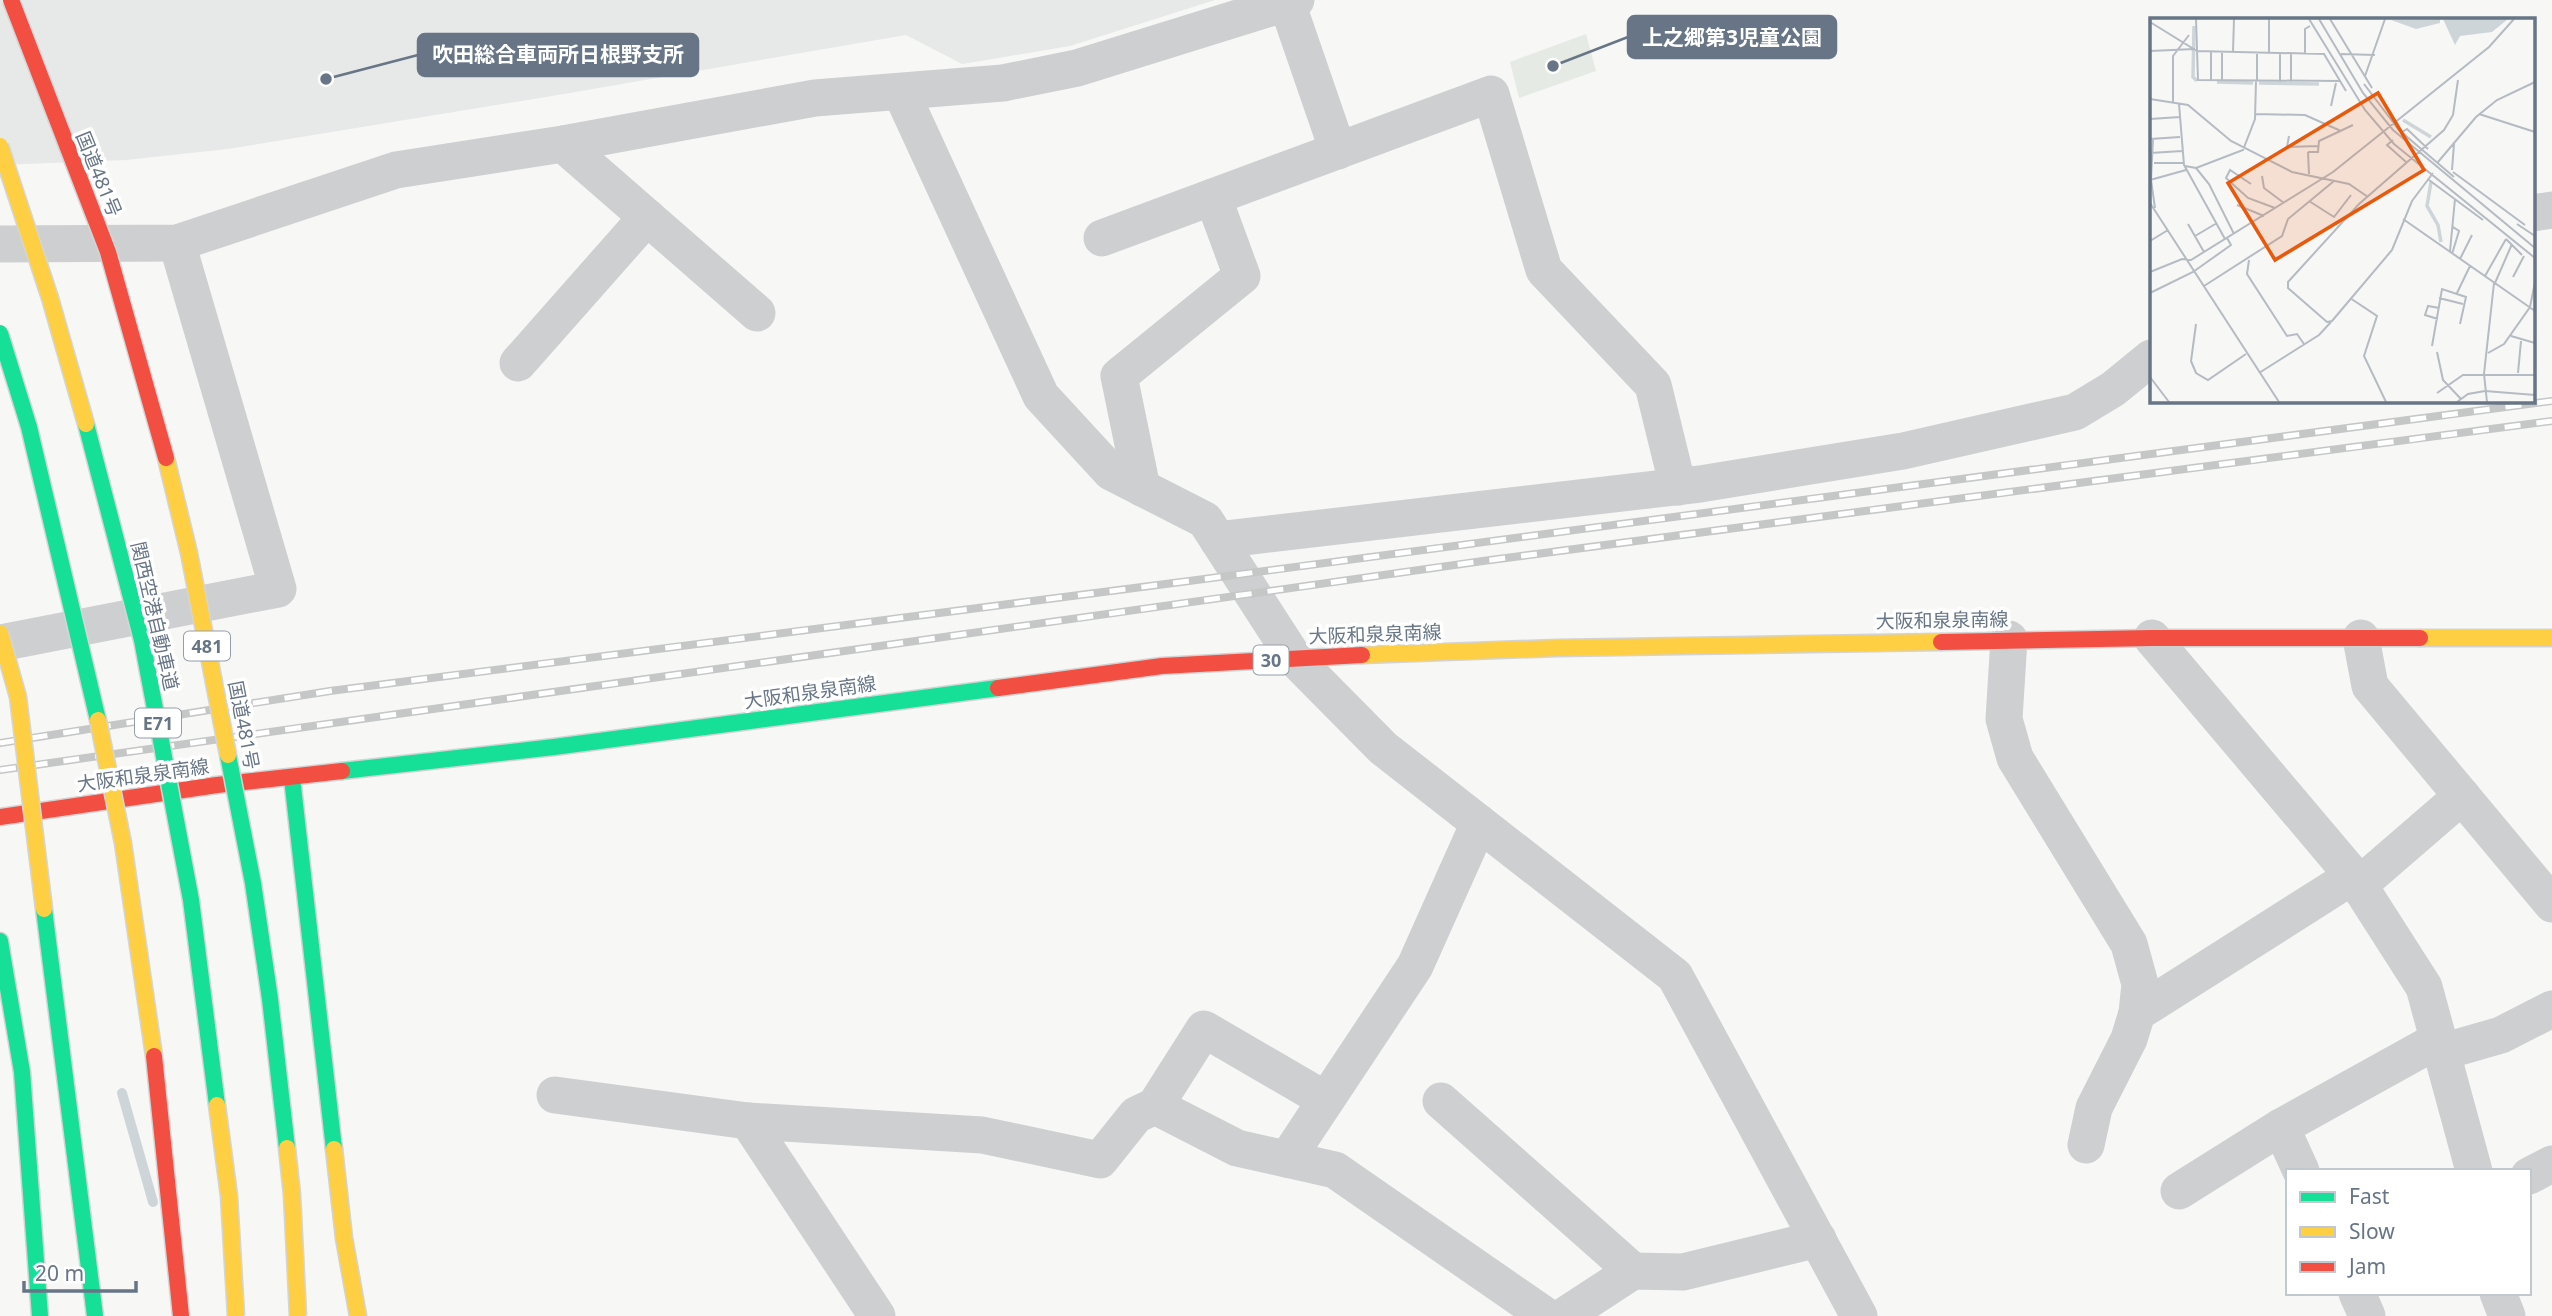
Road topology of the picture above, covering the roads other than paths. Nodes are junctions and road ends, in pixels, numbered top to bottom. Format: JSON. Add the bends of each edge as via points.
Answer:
{"nodes":[{"id":1,"x":10,"y":0,"type":"edge"},
{"id":2,"x":1292,"y":1,"type":"edge"},
{"id":3,"x":901,"y":92,"type":"junction"},
{"id":4,"x":563,"y":144,"type":"junction"},
{"id":5,"x":0,"y":146,"type":"edge"},
{"id":6,"x":1338,"y":151,"type":"junction"},
{"id":7,"x":1213,"y":197,"type":"junction"},
{"id":8,"x":2552,"y":210,"type":"edge"},
{"id":9,"x":2534,"y":213,"type":"edge"},
{"id":10,"x":647,"y":217,"type":"junction"},
{"id":11,"x":1102,"y":239,"type":"dead end"},
{"id":12,"x":177,"y":243,"type":"junction"},
{"id":13,"x":0,"y":244,"type":"edge"},
{"id":14,"x":757,"y":313,"type":"dead end"},
{"id":15,"x":0,"y":333,"type":"edge"},
{"id":16,"x":2150,"y":359,"type":"edge"},
{"id":17,"x":518,"y":363,"type":"dead end"},
{"id":18,"x":1678,"y":487,"type":"junction"},
{"id":19,"x":1142,"y":488,"type":"junction"},
{"id":20,"x":1218,"y":540,"type":"junction"},
{"id":21,"x":0,"y":633,"type":"edge"},
{"id":22,"x":2152,"y":638,"type":"junction"},
{"id":23,"x":2361,"y":638,"type":"junction"},
{"id":24,"x":2552,"y":638,"type":"edge"},
{"id":25,"x":2009,"y":639,"type":"junction"},
{"id":26,"x":0,"y":643,"type":"edge"},
{"id":27,"x":1294,"y":658,"type":"junction"},
{"id":28,"x":292,"y":778,"type":"junction"},
{"id":29,"x":2462,"y":796,"type":"junction"},
{"id":30,"x":0,"y":817,"type":"edge"},
{"id":31,"x":1479,"y":823,"type":"junction"},
{"id":32,"x":2356,"y":881,"type":"junction"},
{"id":33,"x":2552,"y":904,"type":"edge"},
{"id":34,"x":0,"y":941,"type":"edge"},
{"id":35,"x":2552,"y":1009,"type":"edge"},
{"id":36,"x":2137,"y":1013,"type":"junction"},
{"id":37,"x":2440,"y":1046,"type":"junction"},
{"id":38,"x":555,"y":1095,"type":"dead end"},
{"id":39,"x":1326,"y":1100,"type":"junction"},
{"id":40,"x":1441,"y":1101,"type":"dead end"},
{"id":41,"x":1156,"y":1106,"type":"junction"},
{"id":42,"x":748,"y":1121,"type":"junction"},
{"id":43,"x":2281,"y":1127,"type":"junction"},
{"id":44,"x":2086,"y":1145,"type":"dead end"},
{"id":45,"x":1287,"y":1159,"type":"junction"},
{"id":46,"x":2552,"y":1164,"type":"edge"},
{"id":47,"x":2300,"y":1169,"type":"edge"},
{"id":48,"x":2473,"y":1169,"type":"edge"},
{"id":49,"x":2531,"y":1175,"type":"edge"},
{"id":50,"x":2179,"y":1191,"type":"dead end"},
{"id":51,"x":1818,"y":1239,"type":"junction"},
{"id":52,"x":1633,"y":1271,"type":"junction"},
{"id":53,"x":2358,"y":1295,"type":"edge"},
{"id":54,"x":2499,"y":1295,"type":"edge"},
{"id":55,"x":40,"y":1316,"type":"edge"},
{"id":56,"x":95,"y":1316,"type":"edge"},
{"id":57,"x":181,"y":1316,"type":"edge"},
{"id":58,"x":236,"y":1316,"type":"edge"},
{"id":59,"x":298,"y":1316,"type":"edge"},
{"id":60,"x":358,"y":1316,"type":"edge"},
{"id":61,"x":877,"y":1316,"type":"edge"},
{"id":62,"x":1546,"y":1316,"type":"edge"},
{"id":63,"x":1564,"y":1316,"type":"edge"},
{"id":64,"x":1859,"y":1316,"type":"edge"},
{"id":65,"x":2367,"y":1316,"type":"edge"},
{"id":66,"x":2507,"y":1316,"type":"edge"}],
"edges":[{"from":1,"to":59,"type":"main road","name":"国道481号","number":"481","bridge":true,"via":[[107,252],[189,553],[253,883],[270,999],[292,1195]]},
{"from":2,"to":3,"type":"street","via":[[1077,68],[1003,83]]},
{"from":2,"to":6,"type":"street"},
{"from":3,"to":4,"type":"street","via":[[815,98]]},
{"from":3,"to":19,"type":"street","via":[[1041,396],[1111,472]]},
{"from":4,"to":10,"type":"street"},
{"from":4,"to":12,"type":"street","via":[[396,170]]},
{"from":5,"to":58,"type":"main road","name":"関西空港自動車道","number":"E71","bridge":true,"via":[[50,298],[142,640],[191,900],[229,1196]]},
{"from":6,"to":7,"type":"street"},
{"from":6,"to":18,"type":"street","via":[[1491,94],[1544,270],[1653,385]]},
{"from":7,"to":11,"type":"street"},
{"from":7,"to":19,"type":"street","via":[[1242,276],[1119,376]]},
{"from":8,"to":9,"type":"street"},
{"from":10,"to":14,"type":"street"},
{"from":10,"to":17,"type":"street"},
{"from":12,"to":13,"type":"street"},
{"from":12,"to":26,"type":"street","via":[[278,589]]},
{"from":15,"to":57,"type":"main road","bridge":true,"via":[[29,427],[102,737],[122,843],[157,1073]]},
{"from":16,"to":18,"type":"street","via":[[2076,412],[1903,452]]},
{"from":18,"to":20,"type":"street"},
{"from":19,"to":20,"type":"street","via":[[1205,520]]},
{"from":20,"to":27,"type":"street"},
{"from":21,"to":56,"type":"main road","bridge":true,"via":[[18,697]]},
{"from":22,"to":23,"type":"main road","name":"大阪和泉泉南線","number":"30"},
{"from":22,"to":25,"type":"main road","name":"大阪和泉泉南線","number":"30"},
{"from":22,"to":32,"type":"street"},
{"from":23,"to":24,"type":"main road","name":"大阪和泉泉南線","number":"30"},
{"from":23,"to":29,"type":"street","via":[[2370,686]]},
{"from":25,"to":27,"type":"main road","name":"大阪和泉泉南線","number":"30"},
{"from":25,"to":36,"type":"street","via":[[2004,719],[2015,758],[2129,944],[2140,984]]},
{"from":27,"to":28,"type":"main road","name":"大阪和泉泉南線","number":"30","via":[[1162,666]]},
{"from":27,"to":31,"type":"street","via":[[1382,748]]},
{"from":28,"to":30,"type":"main road","name":"大阪和泉泉南線","number":"30"},
{"from":28,"to":60,"type":"main road","via":[[344,1238]]},
{"from":29,"to":32,"type":"street"},
{"from":29,"to":33,"type":"street"},
{"from":31,"to":39,"type":"street","via":[[1415,966]]},
{"from":31,"to":51,"type":"street","via":[[1675,976]]},
{"from":32,"to":36,"type":"street"},
{"from":32,"to":37,"type":"street","via":[[2424,987]]},
{"from":34,"to":55,"type":"main road","via":[[22,1072]]},
{"from":35,"to":37,"type":"street","via":[[2501,1035]]},
{"from":36,"to":44,"type":"street","via":[[2094,1108]]},
{"from":37,"to":43,"type":"street"},
{"from":37,"to":48,"type":"street"},
{"from":38,"to":42,"type":"street"},
{"from":39,"to":41,"type":"street","via":[[1204,1029]]},
{"from":39,"to":45,"type":"street"},
{"from":40,"to":52,"type":"street"},
{"from":41,"to":42,"type":"street","via":[[1136,1115],[1100,1160],[982,1135]]},
{"from":41,"to":45,"type":"street","via":[[1237,1148]]},
{"from":42,"to":61,"type":"street"},
{"from":43,"to":47,"type":"street"},
{"from":43,"to":50,"type":"street"},
{"from":45,"to":62,"type":"street","via":[[1335,1170]]},
{"from":46,"to":49,"type":"street"},
{"from":51,"to":52,"type":"street","via":[[1683,1272]]},
{"from":51,"to":64,"type":"street"},
{"from":52,"to":63,"type":"street"},
{"from":53,"to":65,"type":"street"},
{"from":54,"to":66,"type":"street"}]}
